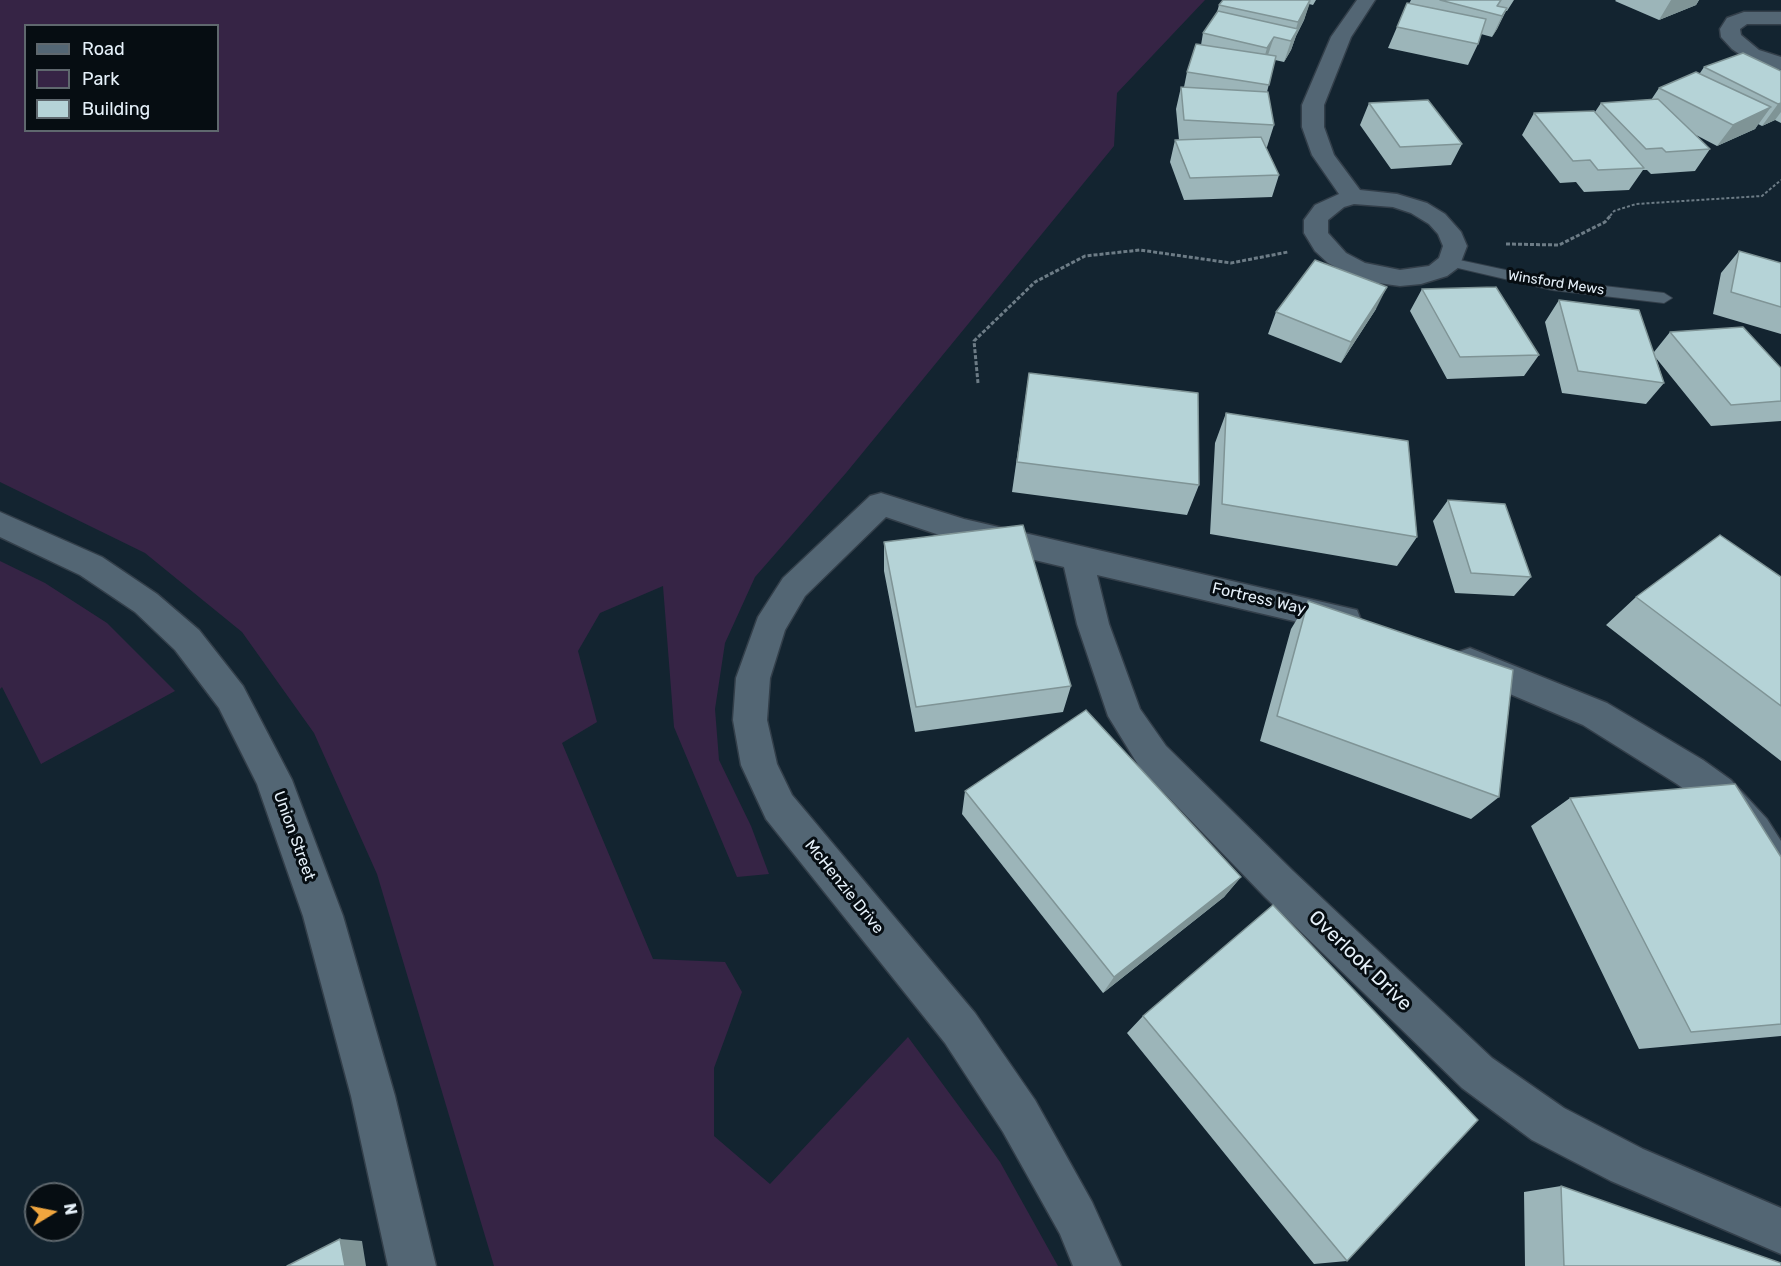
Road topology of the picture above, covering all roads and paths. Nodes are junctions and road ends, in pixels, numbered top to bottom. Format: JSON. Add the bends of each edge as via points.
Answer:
{"nodes":[{"id":1,"x":1366,"y":0,"type":"edge"},
{"id":2,"x":1746,"y":0,"type":"edge"},
{"id":3,"x":1779,"y":17,"type":"edge"},
{"id":4,"x":1781,"y":64,"type":"edge"},
{"id":5,"x":1781,"y":180,"type":"edge"},
{"id":6,"x":1353,"y":197,"type":"junction"},
{"id":7,"x":1324,"y":246,"type":"junction"},
{"id":8,"x":1452,"y":254,"type":"junction"},
{"id":9,"x":1664,"y":298,"type":"dead end"},
{"id":10,"x":978,"y":383,"type":"dead end"},
{"id":11,"x":881,"y":504,"type":"joint"},
{"id":12,"x":0,"y":524,"type":"edge"},
{"id":13,"x":1077,"y":557,"type":"junction"},
{"id":14,"x":1370,"y":626,"type":"edge"},
{"id":15,"x":1437,"y":650,"type":"edge"},
{"id":16,"x":1781,"y":875,"type":"edge"},
{"id":17,"x":1781,"y":1232,"type":"edge"},
{"id":18,"x":412,"y":1266,"type":"edge"},
{"id":19,"x":1097,"y":1266,"type":"edge"}],
"edges":[{"from":1,"to":6,"type":"street","via":[[1341,37],[1313,105],[1313,127],[1323,155]]},
{"from":2,"to":3,"type":"street"},
{"from":3,"to":4,"type":"street","via":[[1744,18],[1734,22],[1730,29],[1731,37],[1752,54]]},
{"from":5,"to":8,"type":"path","via":[[1762,196],[1636,204],[1614,211],[1605,222],[1559,245],[1481,243]]},
{"from":6,"to":7,"type":"street","via":[[1323,210],[1316,220],[1316,233]]},
{"from":6,"to":8,"type":"street","via":[[1375,197],[1419,208],[1449,232]]},
{"from":7,"to":8,"type":"street","via":[[1356,268],[1389,276],[1421,276],[1438,271]]},
{"from":7,"to":10,"type":"path","via":[[1231,263],[1140,250],[1085,256],[1035,282],[974,341]]},
{"from":8,"to":9,"type":"lane","name":"Winsford Mews","via":[[1552,285]]},
{"from":11,"to":13,"type":"street","name":"Fortress Way","via":[[963,531]]},
{"from":11,"to":19,"type":"street","name":"McHenzie Drive","via":[[794,587],[770,627],[753,678],[750,720],[759,765],[779,807],[960,1028],[1019,1116],[1076,1218]]},
{"from":12,"to":18,"type":"street","name":"Union Street","via":[[91,566],[146,603],[186,640],[231,697],[274,780],[323,916],[373,1096]]},
{"from":13,"to":14,"type":"street","name":"Fortress Way"},
{"from":13,"to":17,"type":"street","name":"Overlook Drive","via":[[1093,624],[1125,716],[1153,757],[1287,892],[1477,1073],[1548,1124],[1627,1165]]},
{"from":15,"to":16,"type":"street","via":[[1595,714],[1690,772],[1718,792],[1754,832]]}]}
